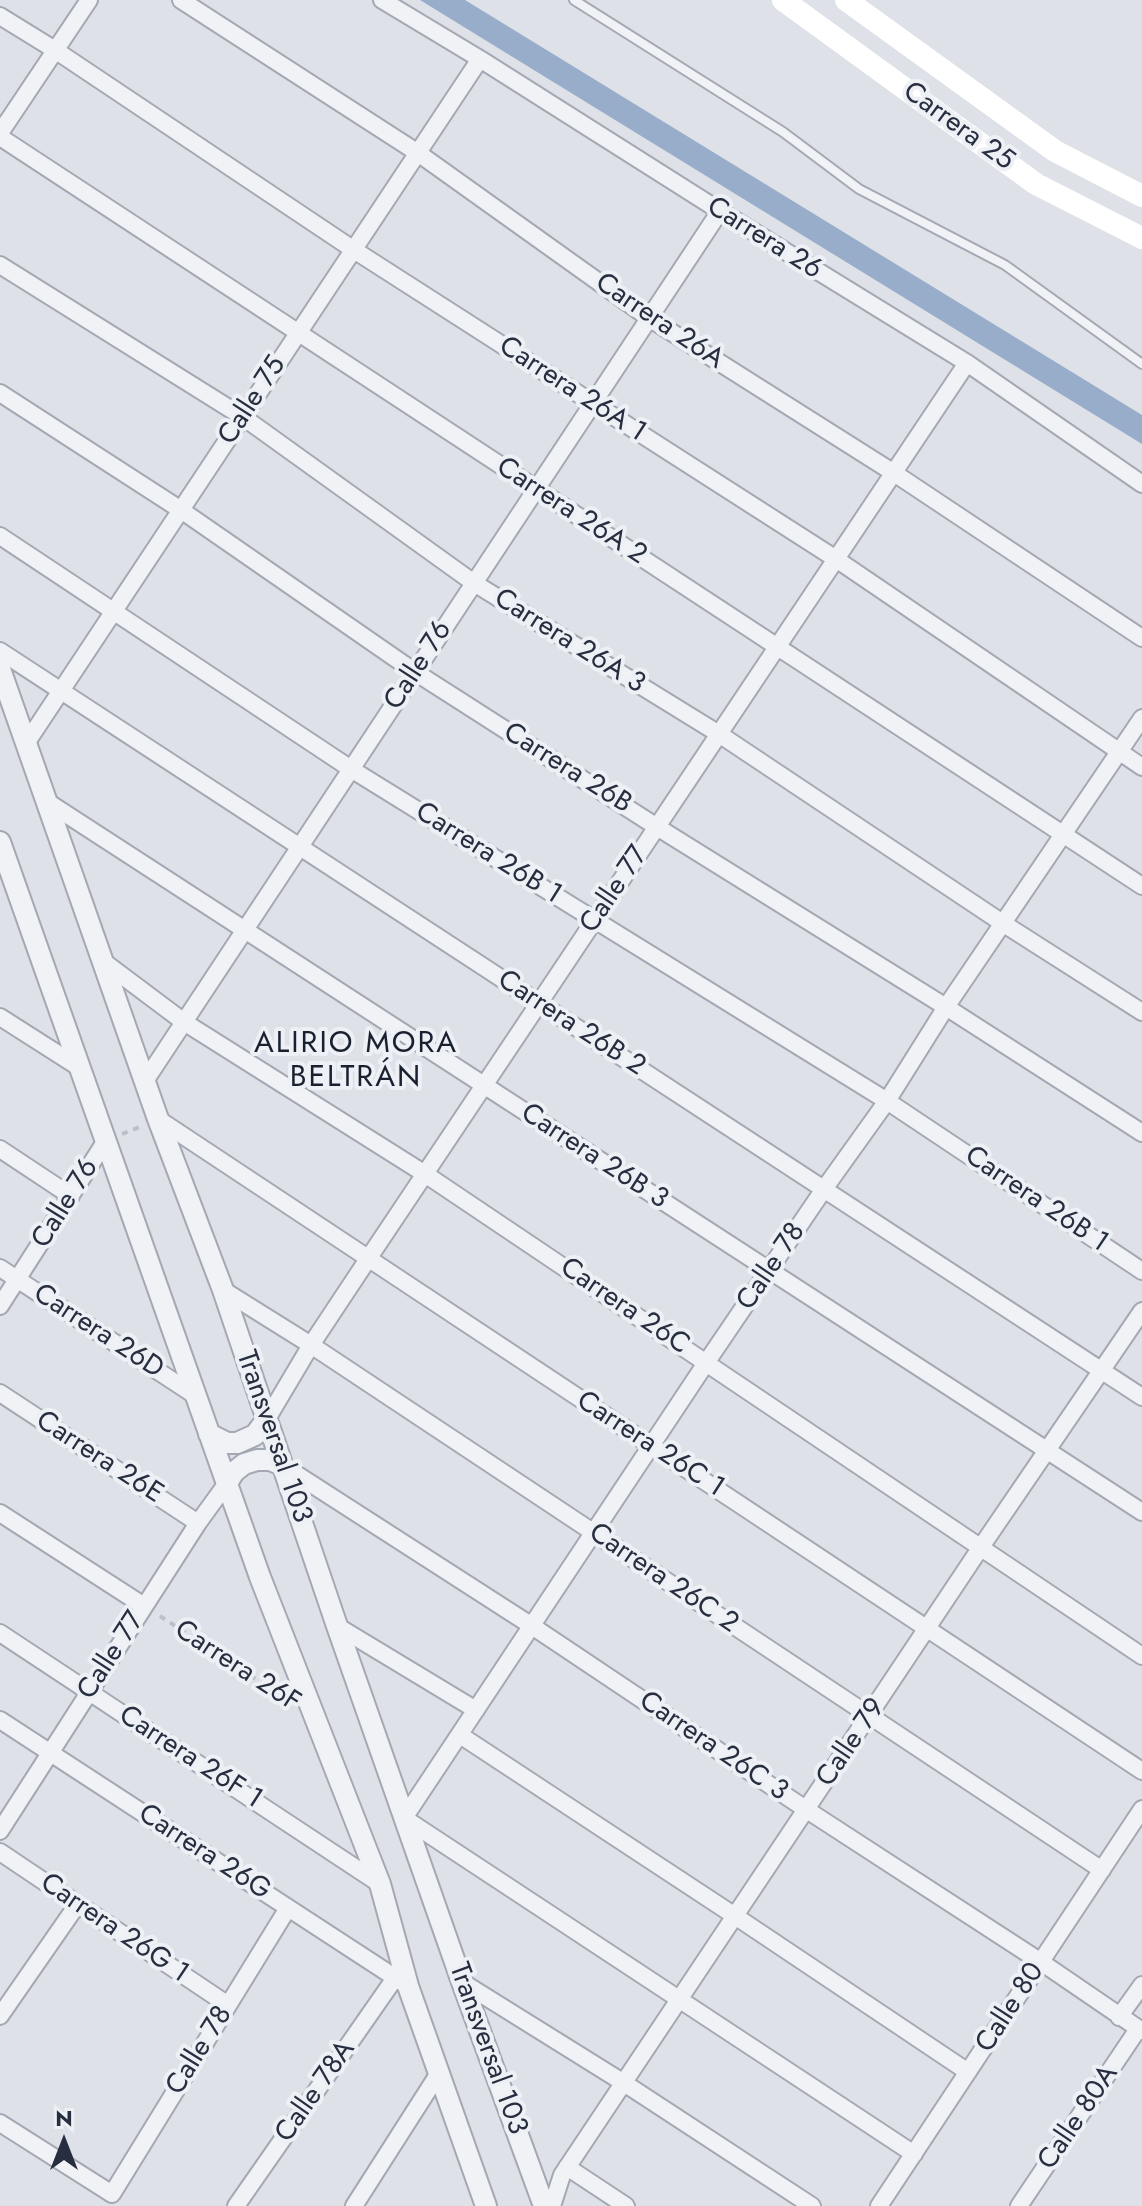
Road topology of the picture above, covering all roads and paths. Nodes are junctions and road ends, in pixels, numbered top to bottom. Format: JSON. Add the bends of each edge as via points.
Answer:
{"nodes":[{"id":1,"x":89,"y":0,"type":"edge"},
{"id":2,"x":181,"y":0,"type":"edge"},
{"id":3,"x":382,"y":0,"type":"edge"},
{"id":4,"x":574,"y":0,"type":"edge"},
{"id":5,"x":783,"y":0,"type":"edge"},
{"id":6,"x":846,"y":0,"type":"edge"},
{"id":7,"x":0,"y":16,"type":"edge"},
{"id":8,"x":55,"y":50,"type":"junction"},
{"id":9,"x":480,"y":59,"type":"junction"},
{"id":10,"x":0,"y":135,"type":"edge"},
{"id":11,"x":418,"y":153,"type":"junction"},
{"id":12,"x":1141,"y":194,"type":"edge"},
{"id":13,"x":720,"y":211,"type":"junction"},
{"id":14,"x":1142,"y":238,"type":"edge"},
{"id":15,"x":354,"y":250,"type":"junction"},
{"id":16,"x":0,"y":265,"type":"edge"},
{"id":17,"x":649,"y":318,"type":"junction"},
{"id":18,"x":299,"y":332,"type":"junction"},
{"id":19,"x":967,"y":363,"type":"junction"},
{"id":20,"x":1142,"y":364,"type":"edge"},
{"id":21,"x":0,"y":393,"type":"edge"},
{"id":22,"x":593,"y":403,"type":"junction"},
{"id":23,"x":243,"y":417,"type":"junction"},
{"id":24,"x":894,"y":473,"type":"junction"},
{"id":25,"x":1142,"y":484,"type":"edge"},
{"id":26,"x":536,"y":490,"type":"junction"},
{"id":27,"x":181,"y":510,"type":"junction"},
{"id":28,"x":0,"y":536,"type":"edge"},
{"id":29,"x":836,"y":559,"type":"junction"},
{"id":30,"x":474,"y":583,"type":"junction"},
{"id":31,"x":114,"y":611,"type":"junction"},
{"id":32,"x":1142,"y":638,"type":"edge"},
{"id":33,"x":777,"y":647,"type":"junction"},
{"id":34,"x":0,"y":651,"type":"edge"},
{"id":35,"x":0,"y":669,"type":"edge"},
{"id":36,"x":415,"y":672,"type":"junction"},
{"id":37,"x":61,"y":691,"type":"junction"},
{"id":38,"x":1142,"y":718,"type":"edge"},
{"id":39,"x":719,"y":734,"type":"junction"},
{"id":40,"x":27,"y":742,"type":"junction"},
{"id":41,"x":1118,"y":751,"type":"junction"},
{"id":42,"x":1142,"y":767,"type":"edge"},
{"id":43,"x":351,"y":769,"type":"junction"},
{"id":44,"x":46,"y":801,"type":"junction"},
{"id":45,"x":657,"y":827,"type":"junction"},
{"id":46,"x":1062,"y":834,"type":"junction"},
{"id":47,"x":0,"y":842,"type":"edge"},
{"id":48,"x":300,"y":847,"type":"junction"},
{"id":49,"x":1142,"y":886,"type":"edge"},
{"id":50,"x":594,"y":920,"type":"junction"},
{"id":51,"x":1004,"y":924,"type":"junction"},
{"id":52,"x":245,"y":930,"type":"junction"},
{"id":53,"x":104,"y":962,"type":"junction"},
{"id":54,"x":539,"y":1003,"type":"junction"},
{"id":55,"x":946,"y":1007,"type":"junction"},
{"id":56,"x":1142,"y":1012,"type":"edge"},
{"id":57,"x":0,"y":1017,"type":"edge"},
{"id":58,"x":184,"y":1022,"type":"junction"},
{"id":59,"x":80,"y":1068,"type":"junction"},
{"id":60,"x":145,"y":1081,"type":"junction"},
{"id":61,"x":484,"y":1085,"type":"junction"},
{"id":62,"x":887,"y":1101,"type":"junction"},
{"id":63,"x":158,"y":1119,"type":"junction"},
{"id":64,"x":1142,"y":1133,"type":"edge"},
{"id":65,"x":105,"y":1142,"type":"junction"},
{"id":66,"x":0,"y":1149,"type":"edge"},
{"id":67,"x":425,"y":1174,"type":"junction"},
{"id":68,"x":824,"y":1189,"type":"junction"},
{"id":69,"x":71,"y":1196,"type":"junction"},
{"id":70,"x":368,"y":1259,"type":"junction"},
{"id":71,"x":0,"y":1268,"type":"edge"},
{"id":72,"x":770,"y":1271,"type":"junction"},
{"id":73,"x":1142,"y":1271,"type":"edge"},
{"id":74,"x":18,"y":1279,"type":"junction"},
{"id":75,"x":223,"y":1290,"type":"junction"},
{"id":76,"x":0,"y":1306,"type":"edge"},
{"id":77,"x":1142,"y":1311,"type":"edge"},
{"id":78,"x":311,"y":1345,"type":"junction"},
{"id":79,"x":706,"y":1363,"type":"junction"},
{"id":80,"x":1102,"y":1371,"type":"junction"},
{"id":81,"x":0,"y":1393,"type":"edge"},
{"id":82,"x":196,"y":1396,"type":"junction"},
{"id":83,"x":1142,"y":1397,"type":"edge"},
{"id":84,"x":267,"y":1419,"type":"junction"},
{"id":85,"x":209,"y":1434,"type":"junction"},
{"id":86,"x":652,"y":1447,"type":"junction"},
{"id":87,"x":1048,"y":1451,"type":"junction"},
{"id":88,"x":282,"y":1465,"type":"junction"},
{"id":89,"x":227,"y":1483,"type":"junction"},
{"id":90,"x":1142,"y":1512,"type":"edge"},
{"id":91,"x":0,"y":1513,"type":"edge"},
{"id":92,"x":198,"y":1523,"type":"junction"},
{"id":93,"x":595,"y":1533,"type":"junction"},
{"id":94,"x":981,"y":1547,"type":"junction"},
{"id":95,"x":144,"y":1606,"type":"junction"},
{"id":96,"x":337,"y":1626,"type":"junction"},
{"id":97,"x":532,"y":1626,"type":"junction"},
{"id":98,"x":928,"y":1629,"type":"junction"},
{"id":99,"x":0,"y":1633,"type":"edge"},
{"id":100,"x":1142,"y":1656,"type":"edge"},
{"id":101,"x":89,"y":1692,"type":"junction"},
{"id":102,"x":476,"y":1710,"type":"junction"},
{"id":103,"x":313,"y":1716,"type":"junction"},
{"id":104,"x":870,"y":1716,"type":"junction"},
{"id":105,"x":0,"y":1720,"type":"edge"},
{"id":106,"x":460,"y":1735,"type":"junction"},
{"id":107,"x":50,"y":1753,"type":"junction"},
{"id":108,"x":1142,"y":1771,"type":"edge"},
{"id":109,"x":1142,"y":1809,"type":"edge"},
{"id":110,"x":807,"y":1810,"type":"junction"},
{"id":111,"x":404,"y":1818,"type":"junction"},
{"id":112,"x":0,"y":1831,"type":"edge"},
{"id":113,"x":0,"y":1852,"type":"edge"},
{"id":114,"x":1102,"y":1870,"type":"junction"},
{"id":115,"x":380,"y":1884,"type":"junction"},
{"id":116,"x":77,"y":1905,"type":"junction"},
{"id":117,"x":288,"y":1908,"type":"junction"},
{"id":118,"x":735,"y":1916,"type":"junction"},
{"id":119,"x":1041,"y":1962,"type":"junction"},
{"id":120,"x":402,"y":1982,"type":"junction"},
{"id":121,"x":462,"y":1982,"type":"junction"},
{"id":122,"x":1142,"y":1985,"type":"edge"},
{"id":123,"x":680,"y":1999,"type":"junction"},
{"id":124,"x":228,"y":2005,"type":"junction"},
{"id":125,"x":0,"y":2016,"type":"edge"},
{"id":126,"x":1119,"y":2017,"type":"junction"},
{"id":127,"x":1140,"y":2030,"type":"edge"},
{"id":128,"x":968,"y":2072,"type":"junction"},
{"id":129,"x":439,"y":2073,"type":"junction"},
{"id":130,"x":624,"y":2083,"type":"junction"},
{"id":131,"x":0,"y":2123,"type":"edge"},
{"id":132,"x":914,"y":2154,"type":"junction"},
{"id":133,"x":531,"y":2170,"type":"junction"},
{"id":134,"x":565,"y":2171,"type":"junction"},
{"id":135,"x":481,"y":2202,"type":"edge"},
{"id":136,"x":236,"y":2206,"type":"edge"},
{"id":137,"x":354,"y":2206,"type":"edge"},
{"id":138,"x":544,"y":2206,"type":"edge"},
{"id":139,"x":552,"y":2206,"type":"edge"},
{"id":140,"x":626,"y":2206,"type":"edge"},
{"id":141,"x":812,"y":2206,"type":"edge"},
{"id":142,"x":879,"y":2206,"type":"edge"},
{"id":143,"x":1019,"y":2206,"type":"edge"}],
"edges":[{"from":1,"to":8,"type":"street"},
{"from":2,"to":11,"type":"street","name":"Carrera 26A"},
{"from":3,"to":9,"type":"street","name":"Carrera 26"},
{"from":4,"to":20,"type":"lane","via":[[783,132],[859,189],[1005,265]]},
{"from":5,"to":14,"type":"main road","name":"Carrera 25","via":[[1036,184]]},
{"from":6,"to":12,"type":"main road","name":"Carrera 25","via":[[1055,151]]},
{"from":7,"to":8,"type":"street","name":"Carrera 26A 1"},
{"from":8,"to":10,"type":"street"},
{"from":8,"to":15,"type":"street","name":"Carrera 26A 1"},
{"from":9,"to":11,"type":"street","name":"Calle 75"},
{"from":9,"to":13,"type":"street","name":"Carrera 26"},
{"from":10,"to":18,"type":"street","name":"Carrera 26A 2"},
{"from":11,"to":15,"type":"street","name":"Calle 75"},
{"from":11,"to":17,"type":"street","name":"Carrera 26A"},
{"from":13,"to":17,"type":"street","name":"Calle 76"},
{"from":13,"to":19,"type":"street","name":"Carrera 26"},
{"from":15,"to":18,"type":"street","name":"Calle 75"},
{"from":15,"to":22,"type":"street","name":"Carrera 26A 1"},
{"from":16,"to":23,"type":"street","name":"Carrera 26A 3"},
{"from":17,"to":22,"type":"street","name":"Calle 76"},
{"from":17,"to":24,"type":"street","name":"Carrera 26A"},
{"from":18,"to":23,"type":"street","name":"Calle 75"},
{"from":18,"to":26,"type":"street","name":"Carrera 26A 2"},
{"from":19,"to":24,"type":"street","name":"Calle 77"},
{"from":19,"to":25,"type":"street","name":"Carrera 26"},
{"from":21,"to":27,"type":"street","name":"Carrera 26B"},
{"from":22,"to":26,"type":"street","name":"Calle 76"},
{"from":22,"to":29,"type":"street","name":"Carrera 26A 1"},
{"from":23,"to":27,"type":"street","name":"Calle 75"},
{"from":23,"to":30,"type":"street","name":"Carrera 26A 3"},
{"from":24,"to":29,"type":"street","name":"Calle 77"},
{"from":24,"to":32,"type":"street","name":"Carrera 26A"},
{"from":26,"to":30,"type":"street","name":"Calle 76"},
{"from":26,"to":33,"type":"street","name":"Carrera 26A 2"},
{"from":27,"to":31,"type":"street","name":"Calle 75"},
{"from":27,"to":36,"type":"street","name":"Carrera 26B"},
{"from":28,"to":31,"type":"street","name":"Carrera 26B 1"},
{"from":29,"to":33,"type":"street","name":"Calle 77"},
{"from":29,"to":41,"type":"street","name":"Carrera 26A 1"},
{"from":30,"to":36,"type":"street","name":"Calle 76"},
{"from":30,"to":39,"type":"street","name":"Carrera 26A 3"},
{"from":31,"to":37,"type":"street","name":"Calle 75"},
{"from":31,"to":43,"type":"street","name":"Carrera 26B 1"},
{"from":33,"to":39,"type":"street","name":"Calle 77"},
{"from":33,"to":46,"type":"street","name":"Carrera 26A 2"},
{"from":34,"to":37,"type":"street","name":"Carrera 26B 2"},
{"from":35,"to":40,"type":"street","name":"Transversal 103"},
{"from":36,"to":43,"type":"street","name":"Calle 76"},
{"from":36,"to":45,"type":"street","name":"Carrera 26B"},
{"from":37,"to":40,"type":"street","name":"Calle 75"},
{"from":37,"to":48,"type":"street","name":"Carrera 26B 2"},
{"from":38,"to":41,"type":"street","name":"Calle 78"},
{"from":39,"to":45,"type":"street","name":"Calle 77"},
{"from":39,"to":51,"type":"street","name":"Carrera 26A 3"},
{"from":40,"to":44,"type":"street","name":"Transversal 103"},
{"from":41,"to":42,"type":"street","name":"Carrera 26A 1"},
{"from":41,"to":46,"type":"street","name":"Calle 78"},
{"from":43,"to":48,"type":"street","name":"Calle 76"},
{"from":43,"to":50,"type":"street","name":"Carrera 26B 1"},
{"from":44,"to":52,"type":"street","name":"Carrera 26B 3"},
{"from":44,"to":53,"type":"street","name":"Transversal 103"},
{"from":45,"to":50,"type":"street","name":"Calle 77"},
{"from":45,"to":55,"type":"street","name":"Carrera 26B"},
{"from":46,"to":49,"type":"street","name":"Carrera 26A 2"},
{"from":46,"to":51,"type":"street","name":"Calle 78"},
{"from":47,"to":59,"type":"street","name":"Transversal 103"},
{"from":48,"to":52,"type":"street","name":"Calle 76"},
{"from":48,"to":54,"type":"street","name":"Carrera 26B 2"},
{"from":50,"to":54,"type":"street","name":"Calle 77"},
{"from":50,"to":62,"type":"street","name":"Carrera 26B 1"},
{"from":51,"to":55,"type":"street","name":"Calle 78"},
{"from":51,"to":56,"type":"street","name":"Carrera 26A 3"},
{"from":52,"to":58,"type":"street","name":"Calle 76"},
{"from":52,"to":61,"type":"street","name":"Carrera 26B 3"},
{"from":53,"to":58,"type":"street","name":"Carrera 26C"},
{"from":53,"to":60,"type":"street","name":"Transversal 103"},
{"from":54,"to":61,"type":"street","name":"Calle 77"},
{"from":54,"to":68,"type":"street","name":"Carrera 26B 2"},
{"from":55,"to":62,"type":"street","name":"Calle 78"},
{"from":55,"to":64,"type":"street","name":"Carrera 26B"},
{"from":57,"to":59,"type":"street"},
{"from":58,"to":60,"type":"street","name":"Calle 76"},
{"from":58,"to":67,"type":"street","name":"Carrera 26C"},
{"from":59,"to":65,"type":"street","name":"Transversal 103"},
{"from":60,"to":63,"type":"street","name":"Transversal 103"},
{"from":61,"to":67,"type":"street","name":"Calle 77"},
{"from":61,"to":72,"type":"street","name":"Carrera 26B 3"},
{"from":62,"to":68,"type":"street","name":"Calle 78"},
{"from":62,"to":73,"type":"street","name":"Carrera 26B 1"},
{"from":63,"to":65,"type":"path"},
{"from":63,"to":70,"type":"street","name":"Carrera 26C 1"},
{"from":63,"to":75,"type":"street","name":"Transversal 103"},
{"from":65,"to":69,"type":"street","name":"Calle 76"},
{"from":65,"to":82,"type":"street","name":"Transversal 103"},
{"from":66,"to":69,"type":"street"},
{"from":67,"to":70,"type":"street","name":"Calle 77"},
{"from":67,"to":79,"type":"street","name":"Carrera 26C"},
{"from":68,"to":72,"type":"street","name":"Calle 78"},
{"from":68,"to":80,"type":"street","name":"Carrera 26B 2"},
{"from":69,"to":74,"type":"street","name":"Calle 76"},
{"from":70,"to":78,"type":"street","name":"Calle 77"},
{"from":70,"to":86,"type":"street","name":"Carrera 26C 1"},
{"from":71,"to":74,"type":"street","name":"Carrera 26D"},
{"from":72,"to":79,"type":"street","name":"Calle 78"},
{"from":72,"to":87,"type":"street","name":"Carrera 26B 3"},
{"from":74,"to":76,"type":"street","name":"Calle 76"},
{"from":74,"to":82,"type":"street","name":"Carrera 26D"},
{"from":75,"to":78,"type":"street","name":"Carrera 26C 2"},
{"from":75,"to":84,"type":"street","name":"Transversal 103"},
{"from":77,"to":80,"type":"street","name":"Calle 79"},
{"from":78,"to":84,"type":"street","name":"Calle 77"},
{"from":78,"to":93,"type":"street","name":"Carrera 26C 2"},
{"from":79,"to":86,"type":"street","name":"Calle 78"},
{"from":79,"to":94,"type":"street","name":"Carrera 26C"},
{"from":80,"to":83,"type":"street","name":"Carrera 26B 2"},
{"from":80,"to":87,"type":"street","name":"Calle 79"},
{"from":81,"to":92,"type":"street","name":"Carrera 26E"},
{"from":82,"to":85,"type":"street","name":"Transversal 103"},
{"from":84,"to":85,"type":"street","via":[[255,1435],[237,1443]]},
{"from":84,"to":88,"type":"street","name":"Transversal 103"},
{"from":85,"to":89,"type":"street","name":"Transversal 103"},
{"from":86,"to":93,"type":"street","name":"Calle 78"},
{"from":86,"to":98,"type":"street","name":"Carrera 26C 1"},
{"from":87,"to":90,"type":"street","name":"Carrera 26B 3"},
{"from":87,"to":94,"type":"street","name":"Calle 79"},
{"from":88,"to":89,"type":"street","via":[[270,1460],[244,1464]]},
{"from":88,"to":96,"type":"street","name":"Transversal 103"},
{"from":88,"to":97,"type":"street","name":"Carrera 26C 3"},
{"from":89,"to":92,"type":"street","name":"Calle 77"},
{"from":89,"to":103,"type":"street","name":"Transversal 103"},
{"from":91,"to":95,"type":"street","name":"Carrera 26F"},
{"from":92,"to":95,"type":"street","name":"Calle 77"},
{"from":93,"to":97,"type":"street","name":"Calle 78"},
{"from":93,"to":104,"type":"street","name":"Carrera 26C 2"},
{"from":94,"to":98,"type":"street","name":"Calle 79"},
{"from":94,"to":100,"type":"street","name":"Carrera 26C"},
{"from":95,"to":101,"type":"street","name":"Calle 77"},
{"from":95,"to":103,"type":"path","name":"Carrera 26F"},
{"from":96,"to":102,"type":"street"},
{"from":96,"to":111,"type":"street","name":"Transversal 103"},
{"from":97,"to":102,"type":"street","name":"Calle 78"},
{"from":97,"to":110,"type":"street","name":"Carrera 26C 3"},
{"from":98,"to":104,"type":"street","name":"Calle 79"},
{"from":98,"to":108,"type":"street","name":"Carrera 26C 1"},
{"from":99,"to":101,"type":"street","name":"Carrera 26F 1"},
{"from":101,"to":107,"type":"street","name":"Calle 77"},
{"from":101,"to":115,"type":"street","name":"Carrera 26F 1"},
{"from":102,"to":106,"type":"street","name":"Calle 78"},
{"from":103,"to":115,"type":"street","name":"Transversal 103"},
{"from":104,"to":110,"type":"street","name":"Calle 79"},
{"from":104,"to":114,"type":"street","name":"Carrera 26C 2"},
{"from":105,"to":107,"type":"street","name":"Carrera 26G"},
{"from":106,"to":111,"type":"street","name":"Calle 78"},
{"from":106,"to":118,"type":"street"},
{"from":107,"to":112,"type":"street","name":"Calle 77"},
{"from":107,"to":117,"type":"street","name":"Carrera 26G"},
{"from":109,"to":114,"type":"street","name":"Calle 80"},
{"from":110,"to":118,"type":"street","name":"Calle 79"},
{"from":110,"to":119,"type":"street","name":"Carrera 26C 3"},
{"from":111,"to":121,"type":"street","name":"Transversal 103"},
{"from":111,"to":123,"type":"street"},
{"from":113,"to":116,"type":"street","name":"Carrera 26G 1"},
{"from":114,"to":119,"type":"street","name":"Calle 80"},
{"from":115,"to":120,"type":"street","name":"Transversal 103"},
{"from":116,"to":124,"type":"street","name":"Carrera 26G 1"},
{"from":116,"to":125,"type":"street"},
{"from":117,"to":120,"type":"street","name":"Carrera 26G"},
{"from":117,"to":124,"type":"street","name":"Calle 78"},
{"from":118,"to":123,"type":"street","name":"Calle 79"},
{"from":118,"to":128,"type":"street"},
{"from":119,"to":126,"type":"street","name":"Carrera 26C 3"},
{"from":119,"to":128,"type":"street","name":"Calle 80"},
{"from":120,"to":129,"type":"street","name":"Transversal 103"},
{"from":120,"to":136,"type":"street","name":"Calle 78A"},
{"from":121,"to":130,"type":"street"},
{"from":121,"to":133,"type":"street","name":"Transversal 103"},
{"from":122,"to":126,"type":"street"},
{"from":123,"to":130,"type":"street","name":"Calle 79"},
{"from":123,"to":132,"type":"street"},
{"from":124,"to":131,"type":"street","name":"Calle 78","via":[[112,2194]]},
{"from":126,"to":127,"type":"street","name":"Carrera 26C 3"},
{"from":127,"to":143,"type":"street","name":"Calle 80A"},
{"from":128,"to":132,"type":"street","name":"Calle 80"},
{"from":129,"to":135,"type":"street","name":"Transversal 103"},
{"from":129,"to":137,"type":"street"},
{"from":130,"to":134,"type":"street","name":"Calle 79"},
{"from":130,"to":141,"type":"street"},
{"from":132,"to":142,"type":"street","name":"Calle 80"},
{"from":133,"to":134,"type":"street"},
{"from":133,"to":138,"type":"street","name":"Transversal 103"},
{"from":134,"to":139,"type":"street","name":"Calle 79"},
{"from":134,"to":140,"type":"street"}]}
